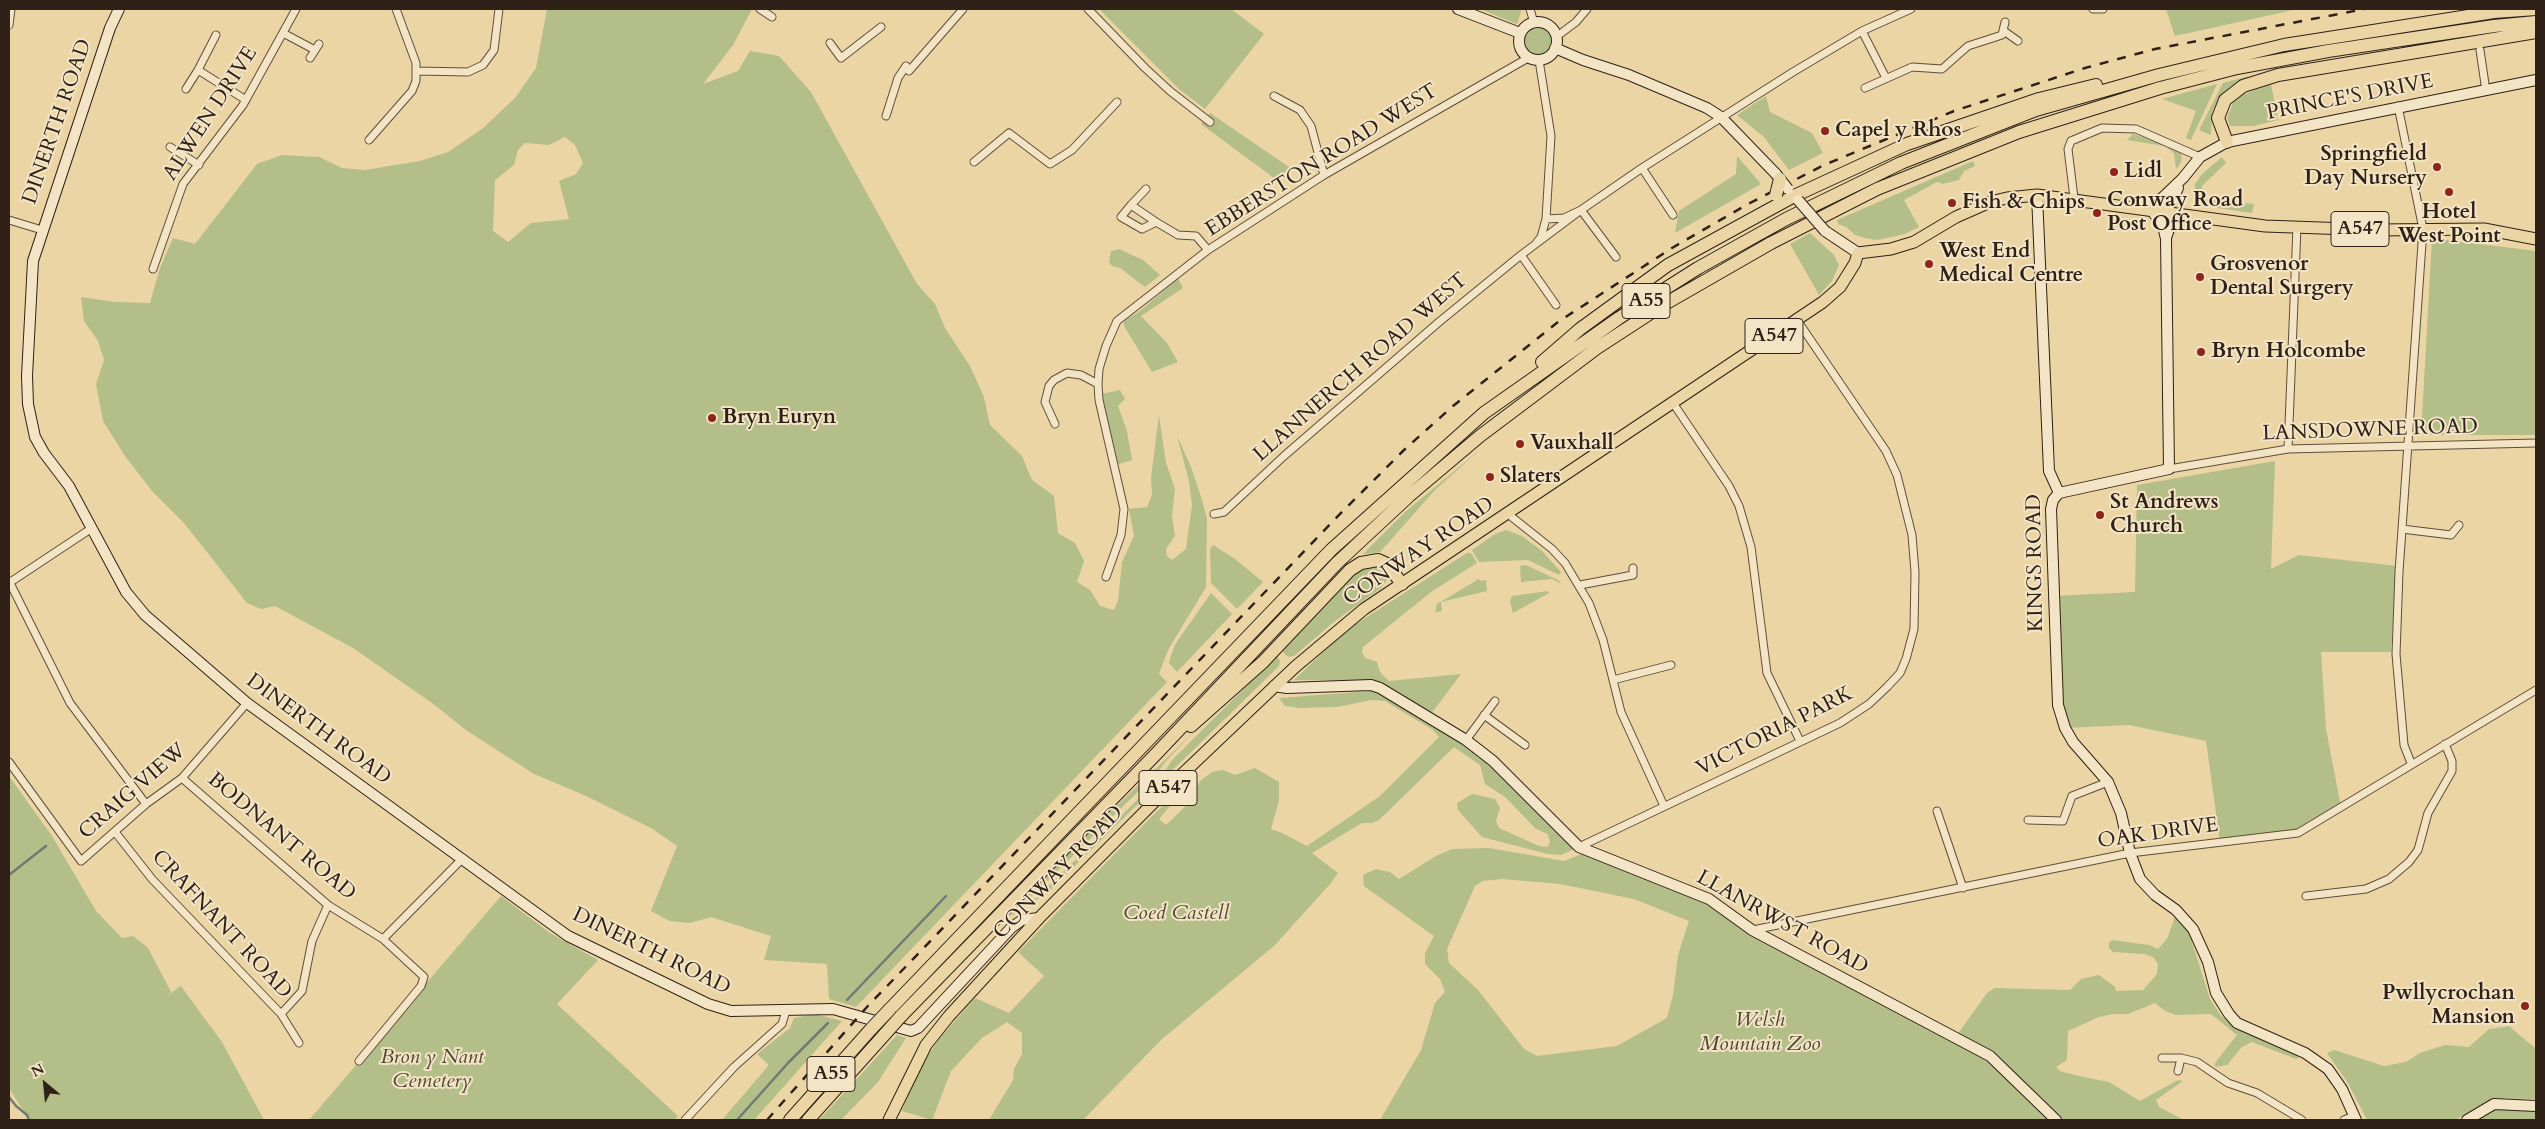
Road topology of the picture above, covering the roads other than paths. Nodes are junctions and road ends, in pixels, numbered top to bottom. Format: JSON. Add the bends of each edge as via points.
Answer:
{"nodes":[{"id":1,"x":11,"y":9,"type":"edge"},
{"id":2,"x":119,"y":9,"type":"edge"},
{"id":3,"x":296,"y":9,"type":"edge"},
{"id":4,"x":396,"y":9,"type":"edge"},
{"id":5,"x":499,"y":9,"type":"edge"},
{"id":6,"x":760,"y":9,"type":"edge"},
{"id":7,"x":963,"y":9,"type":"edge"},
{"id":8,"x":1088,"y":9,"type":"edge"},
{"id":9,"x":1458,"y":9,"type":"edge"},
{"id":10,"x":1530,"y":9,"type":"edge"},
{"id":11,"x":1587,"y":9,"type":"edge"},
{"id":12,"x":1908,"y":9,"type":"edge"},
{"id":13,"x":2093,"y":9,"type":"edge"},
{"id":14,"x":2103,"y":9,"type":"edge"},
{"id":15,"x":2536,"y":9,"type":"edge"},
{"id":16,"x":772,"y":17,"type":"dead end"},
{"id":17,"x":1534,"y":22,"type":"junction"},
{"id":18,"x":2005,"y":22,"type":"dead end"},
{"id":19,"x":2536,"y":22,"type":"edge"},
{"id":20,"x":9,"y":25,"type":"edge"},
{"id":21,"x":881,"y":27,"type":"dead end"},
{"id":22,"x":1862,"y":31,"type":"junction"},
{"id":23,"x":2004,"y":32,"type":"junction"},
{"id":24,"x":2536,"y":32,"type":"edge"},
{"id":25,"x":283,"y":33,"type":"junction"},
{"id":26,"x":1520,"y":33,"type":"junction"},
{"id":27,"x":216,"y":35,"type":"dead end"},
{"id":28,"x":1556,"y":37,"type":"junction"},
{"id":29,"x":2018,"y":40,"type":"dead end"},
{"id":30,"x":830,"y":43,"type":"dead end"},
{"id":31,"x":2284,"y":45,"type":"junction"},
{"id":32,"x":1555,"y":48,"type":"junction"},
{"id":33,"x":2480,"y":50,"type":"dead end"},
{"id":34,"x":310,"y":58,"type":"dead end"},
{"id":35,"x":1528,"y":58,"type":"junction"},
{"id":36,"x":1539,"y":60,"type":"junction"},
{"id":37,"x":198,"y":70,"type":"junction"},
{"id":38,"x":417,"y":71,"type":"junction"},
{"id":39,"x":1886,"y":78,"type":"junction"},
{"id":40,"x":2536,"y":80,"type":"edge"},
{"id":41,"x":1865,"y":88,"type":"dead end"},
{"id":42,"x":186,"y":89,"type":"dead end"},
{"id":43,"x":2486,"y":91,"type":"junction"},
{"id":44,"x":1274,"y":96,"type":"dead end"},
{"id":45,"x":246,"y":100,"type":"junction"},
{"id":46,"x":1117,"y":102,"type":"dead end"},
{"id":47,"x":2398,"y":106,"type":"junction"},
{"id":48,"x":886,"y":116,"type":"dead end"},
{"id":49,"x":1721,"y":117,"type":"junction"},
{"id":50,"x":1210,"y":122,"type":"dead end"},
{"id":51,"x":369,"y":140,"type":"dead end"},
{"id":52,"x":2227,"y":142,"type":"junction"},
{"id":53,"x":170,"y":147,"type":"dead end"},
{"id":54,"x":2200,"y":157,"type":"junction"},
{"id":55,"x":974,"y":162,"type":"dead end"},
{"id":56,"x":198,"y":165,"type":"junction"},
{"id":57,"x":1642,"y":168,"type":"junction"},
{"id":58,"x":1324,"y":175,"type":"junction"},
{"id":59,"x":2183,"y":178,"type":"junction"},
{"id":60,"x":1787,"y":188,"type":"junction"},
{"id":61,"x":1146,"y":189,"type":"dead end"},
{"id":62,"x":2037,"y":194,"type":"junction"},
{"id":63,"x":2074,"y":198,"type":"junction"},
{"id":64,"x":1131,"y":205,"type":"junction"},
{"id":65,"x":2127,"y":207,"type":"junction"},
{"id":66,"x":1581,"y":210,"type":"junction"},
{"id":67,"x":2153,"y":212,"type":"junction"},
{"id":68,"x":1758,"y":214,"type":"junction"},
{"id":69,"x":1673,"y":215,"type":"dead end"},
{"id":70,"x":2183,"y":216,"type":"junction"},
{"id":71,"x":1546,"y":219,"type":"junction"},
{"id":72,"x":9,"y":220,"type":"edge"},
{"id":73,"x":1156,"y":222,"type":"junction"},
{"id":74,"x":2297,"y":227,"type":"junction"},
{"id":75,"x":2423,"y":229,"type":"junction"},
{"id":76,"x":42,"y":230,"type":"junction"},
{"id":77,"x":2166,"y":239,"type":"junction"},
{"id":78,"x":2536,"y":239,"type":"edge"},
{"id":79,"x":1532,"y":247,"type":"junction"},
{"id":80,"x":1208,"y":250,"type":"junction"},
{"id":81,"x":1858,"y":253,"type":"junction"},
{"id":82,"x":1520,"y":256,"type":"junction"},
{"id":83,"x":1616,"y":258,"type":"dead end"},
{"id":84,"x":153,"y":269,"type":"dead end"},
{"id":85,"x":1556,"y":305,"type":"dead end"},
{"id":86,"x":1797,"y":320,"type":"junction"},
{"id":87,"x":1098,"y":384,"type":"junction"},
{"id":88,"x":1673,"y":403,"type":"junction"},
{"id":89,"x":1484,"y":414,"type":"junction"},
{"id":90,"x":1055,"y":424,"type":"dead end"},
{"id":91,"x":2536,"y":442,"type":"edge"},
{"id":92,"x":2409,"y":447,"type":"junction"},
{"id":93,"x":2288,"y":449,"type":"junction"},
{"id":94,"x":2169,"y":469,"type":"junction"},
{"id":95,"x":2058,"y":494,"type":"junction"},
{"id":96,"x":1214,"y":514,"type":"dead end"},
{"id":97,"x":1508,"y":514,"type":"junction"},
{"id":98,"x":2459,"y":525,"type":"dead end"},
{"id":99,"x":92,"y":528,"type":"junction"},
{"id":100,"x":2402,"y":529,"type":"junction"},
{"id":101,"x":1633,"y":568,"type":"dead end"},
{"id":102,"x":1106,"y":577,"type":"dead end"},
{"id":103,"x":9,"y":582,"type":"edge"},
{"id":104,"x":1402,"y":584,"type":"junction"},
{"id":105,"x":1580,"y":585,"type":"junction"},
{"id":106,"x":1671,"y":665,"type":"dead end"},
{"id":107,"x":1613,"y":680,"type":"junction"},
{"id":108,"x":1274,"y":686,"type":"junction"},
{"id":109,"x":2536,"y":690,"type":"edge"},
{"id":110,"x":1495,"y":701,"type":"dead end"},
{"id":111,"x":248,"y":703,"type":"junction"},
{"id":112,"x":1484,"y":715,"type":"junction"},
{"id":113,"x":1466,"y":740,"type":"junction"},
{"id":114,"x":1800,"y":741,"type":"junction"},
{"id":115,"x":2444,"y":744,"type":"junction"},
{"id":116,"x":1525,"y":745,"type":"dead end"},
{"id":117,"x":1156,"y":754,"type":"junction"},
{"id":118,"x":9,"y":762,"type":"edge"},
{"id":119,"x":2411,"y":764,"type":"junction"},
{"id":120,"x":182,"y":778,"type":"junction"},
{"id":121,"x":2108,"y":782,"type":"junction"},
{"id":122,"x":146,"y":804,"type":"junction"},
{"id":123,"x":1664,"y":806,"type":"junction"},
{"id":124,"x":1937,"y":811,"type":"dead end"},
{"id":125,"x":2028,"y":820,"type":"dead end"},
{"id":126,"x":115,"y":832,"type":"junction"},
{"id":127,"x":1579,"y":847,"type":"junction"},
{"id":128,"x":2130,"y":853,"type":"junction"},
{"id":129,"x":463,"y":858,"type":"junction"},
{"id":130,"x":1963,"y":888,"type":"junction"},
{"id":131,"x":2306,"y":896,"type":"dead end"},
{"id":132,"x":328,"y":905,"type":"junction"},
{"id":133,"x":1040,"y":918,"type":"junction"},
{"id":134,"x":1752,"y":930,"type":"junction"},
{"id":135,"x":383,"y":939,"type":"junction"},
{"id":136,"x":786,"y":1011,"type":"junction"},
{"id":137,"x":281,"y":1014,"type":"junction"},
{"id":138,"x":299,"y":1044,"type":"dead end"},
{"id":139,"x":2162,"y":1058,"type":"dead end"},
{"id":140,"x":2181,"y":1058,"type":"junction"},
{"id":141,"x":359,"y":1061,"type":"dead end"},
{"id":142,"x":2178,"y":1071,"type":"dead end"},
{"id":143,"x":2536,"y":1106,"type":"edge"},
{"id":144,"x":2355,"y":1118,"type":"edge"},
{"id":145,"x":685,"y":1120,"type":"edge"},
{"id":146,"x":790,"y":1120,"type":"edge"},
{"id":147,"x":808,"y":1120,"type":"edge"},
{"id":148,"x":889,"y":1120,"type":"edge"},
{"id":149,"x":2056,"y":1120,"type":"edge"},
{"id":150,"x":2302,"y":1120,"type":"edge"},
{"id":151,"x":2344,"y":1120,"type":"edge"},
{"id":152,"x":2467,"y":1120,"type":"edge"}],
"edges":[{"from":1,"to":20,"type":"street"},
{"from":2,"to":76,"type":"street","name":"DINERTH ROAD"},
{"from":3,"to":25,"type":"street","name":"ALWEN DRIVE"},
{"from":4,"to":38,"type":"street"},
{"from":5,"to":38,"type":"street","via":[[494,50],[483,65],[468,72]]},
{"from":6,"to":16,"type":"street"},
{"from":7,"to":48,"type":"street","via":[[898,78]]},
{"from":8,"to":50,"type":"street","via":[[1170,91]]},
{"from":9,"to":26,"type":"street"},
{"from":10,"to":17,"type":"street"},
{"from":11,"to":28,"type":"street"},
{"from":12,"to":22,"type":"street","name":"LLANNERCH ROAD WEST"},
{"from":13,"to":14,"type":"street"},
{"from":15,"to":31,"type":"highway","number":"A55","via":[[2494,12]]},
{"from":17,"to":26,"type":"street"},
{"from":17,"to":28,"type":"street","via":[[1548,26]]},
{"from":18,"to":23,"type":"street"},
{"from":19,"to":117,"type":"highway","number":"A55","via":[[2328,50],[2237,68],[2160,88],[2010,135],[1877,189],[1771,243],[1663,305],[1597,348],[1480,436],[1337,563]]},
{"from":21,"to":30,"type":"street","via":[[840,58]]},
{"from":22,"to":39,"type":"street"},
{"from":22,"to":49,"type":"street","name":"LLANNERCH ROAD WEST"},
{"from":23,"to":29,"type":"street"},
{"from":23,"to":39,"type":"street","via":[[1996,38],[1968,46],[1942,69],[1912,66]]},
{"from":24,"to":52,"type":"highway","via":[[2278,75],[2243,86],[2225,100],[2218,118]]},
{"from":25,"to":34,"type":"street","via":[[317,47]]},
{"from":25,"to":45,"type":"street","name":"ALWEN DRIVE"},
{"from":26,"to":35,"type":"street","via":[[1519,45]]},
{"from":27,"to":37,"type":"street"},
{"from":28,"to":32,"type":"street"},
{"from":31,"to":60,"type":"highway","via":[[2154,70],[2039,99]]},
{"from":31,"to":89,"type":"highway","number":"A55","via":[[2159,75],[2036,110],[1901,163],[1786,219],[1698,268],[1619,318]]},
{"from":32,"to":36,"type":"street","via":[[1548,57]]},
{"from":32,"to":49,"type":"street","via":[[1661,88]]},
{"from":33,"to":43,"type":"street"},
{"from":35,"to":36,"type":"street"},
{"from":35,"to":58,"type":"street","name":"EBBERSTON ROAD WEST"},
{"from":36,"to":71,"type":"street","via":[[1550,136]]},
{"from":37,"to":42,"type":"street"},
{"from":37,"to":45,"type":"street"},
{"from":38,"to":51,"type":"street","via":[[412,91]]},
{"from":39,"to":41,"type":"street"},
{"from":40,"to":43,"type":"street","name":"PRINCE'S DRIVE"},
{"from":43,"to":47,"type":"street","name":"PRINCE'S DRIVE"},
{"from":44,"to":58,"type":"street","via":[[1300,110],[1311,126]]},
{"from":45,"to":56,"type":"street","name":"ALWEN DRIVE"},
{"from":46,"to":55,"type":"street","via":[[1072,150],[1050,164],[1009,133]]},
{"from":47,"to":52,"type":"street","name":"PRINCE'S DRIVE"},
{"from":47,"to":75,"type":"street"},
{"from":49,"to":57,"type":"street","name":"LLANNERCH ROAD WEST"},
{"from":49,"to":60,"type":"street"},
{"from":52,"to":54,"type":"street","name":"PRINCE'S DRIVE"},
{"from":53,"to":56,"type":"street"},
{"from":54,"to":59,"type":"street","name":"PRINCE'S DRIVE"},
{"from":54,"to":63,"type":"street","via":[[2136,129],[2102,128],[2071,141],[2068,149]]},
{"from":56,"to":84,"type":"street","name":"ALWEN DRIVE","via":[[183,184]]},
{"from":57,"to":66,"type":"street","name":"LLANNERCH ROAD WEST"},
{"from":57,"to":69,"type":"street"},
{"from":58,"to":80,"type":"street","name":"EBBERSTON ROAD WEST"},
{"from":59,"to":65,"type":"street","name":"PRINCE'S DRIVE","via":[[2161,199]]},
{"from":59,"to":67,"type":"street","name":"PRINCE'S DRIVE","via":[[2171,203]]},
{"from":60,"to":68,"type":"highway"},
{"from":60,"to":68,"type":"highway","bridge":true},
{"from":60,"to":81,"type":"street","bridge":true,"via":[[1825,231]]},
{"from":61,"to":64,"type":"street"},
{"from":62,"to":63,"type":"main road","number":"A547"},
{"from":62,"to":81,"type":"main road","number":"A547","via":[[2007,198],[1974,208],[1914,242]]},
{"from":62,"to":95,"type":"street","name":"KINGS ROAD","via":[[2049,471]]},
{"from":63,"to":65,"type":"main road","number":"A547"},
{"from":64,"to":73,"type":"street"},
{"from":64,"to":73,"type":"street","via":[[1121,217],[1142,229]]},
{"from":65,"to":67,"type":"main road","number":"A547"},
{"from":66,"to":71,"type":"street","name":"LLANNERCH ROAD WEST","via":[[1564,218]]},
{"from":66,"to":79,"type":"street","name":"LLANNERCH ROAD WEST"},
{"from":66,"to":83,"type":"street"},
{"from":67,"to":70,"type":"main road","number":"A547"},
{"from":67,"to":77,"type":"street"},
{"from":68,"to":89,"type":"highway","via":[[1668,265],[1588,323]]},
{"from":70,"to":74,"type":"main road","number":"A547"},
{"from":70,"to":77,"type":"street","via":[[2169,229]]},
{"from":71,"to":79,"type":"street","name":"LLANNERCH ROAD WEST","via":[[1541,237]]},
{"from":72,"to":76,"type":"street"},
{"from":73,"to":80,"type":"street","via":[[1178,235],[1196,236]]},
{"from":74,"to":75,"type":"main road","number":"A547"},
{"from":74,"to":93,"type":"street"},
{"from":75,"to":78,"type":"main road","number":"A547","via":[[2484,229]]},
{"from":75,"to":92,"type":"street"},
{"from":76,"to":99,"type":"street","name":"DINERTH ROAD","via":[[30,284],[27,376],[31,424],[44,453],[69,486]]},
{"from":77,"to":94,"type":"street"},
{"from":79,"to":82,"type":"street","name":"LLANNERCH ROAD WEST"},
{"from":80,"to":87,"type":"street","name":"EBBERSTON ROAD WEST","via":[[1117,321],[1106,346]]},
{"from":81,"to":86,"type":"main road","name":"CONWAY ROAD","number":"A547","via":[[1840,287]]},
{"from":82,"to":85,"type":"street"},
{"from":82,"to":96,"type":"street","name":"LLANNERCH ROAD WEST","via":[[1299,443],[1224,512]]},
{"from":86,"to":88,"type":"main road","name":"CONWAY ROAD","number":"A547"},
{"from":86,"to":114,"type":"street","name":"VICTORIA PARK","via":[[1886,451],[1897,475],[1912,535],[1915,591],[1914,629],[1900,673],[1869,704],[1840,723]]},
{"from":87,"to":90,"type":"street","via":[[1080,375],[1067,374],[1054,380],[1044,402]]},
{"from":87,"to":102,"type":"street","via":[[1124,509],[1121,535]]},
{"from":88,"to":97,"type":"main road","name":"CONWAY ROAD","number":"A547"},
{"from":88,"to":114,"type":"street","via":[[1739,506],[1751,547],[1767,673]]},
{"from":89,"to":146,"type":"highway","number":"A55","bridge":true,"via":[[1331,550],[890,1009]]},
{"from":91,"to":92,"type":"street","name":"LANSDOWNE ROAD"},
{"from":92,"to":93,"type":"street","name":"LANSDOWNE ROAD"},
{"from":92,"to":100,"type":"street"},
{"from":93,"to":94,"type":"street","name":"LANSDOWNE ROAD"},
{"from":94,"to":95,"type":"street","name":"LANSDOWNE ROAD"},
{"from":95,"to":121,"type":"street","name":"KINGS ROAD","via":[[2051,509],[2058,705],[2073,742]]},
{"from":97,"to":104,"type":"main road","name":"CONWAY ROAD","number":"A547"},
{"from":97,"to":105,"type":"street","via":[[1552,549]]},
{"from":98,"to":100,"type":"street","via":[[2451,535]]},
{"from":99,"to":103,"type":"street"},
{"from":99,"to":111,"type":"street","name":"DINERTH ROAD","via":[[126,592],[145,615]]},
{"from":100,"to":119,"type":"street","via":[[2396,654],[2404,745]]},
{"from":101,"to":105,"type":"street","via":[[1633,576]]},
{"from":103,"to":122,"type":"street","via":[[70,703]]},
{"from":104,"to":108,"type":"main road","name":"CONWAY ROAD","number":"A547","via":[[1342,626]]},
{"from":104,"to":117,"type":"highway","via":[[1387,564],[1378,560],[1361,563],[1350,570],[1263,662]]},
{"from":105,"to":107,"type":"street","via":[[1597,620]]},
{"from":106,"to":107,"type":"street"},
{"from":107,"to":123,"type":"street","via":[[1621,712]]},
{"from":108,"to":113,"type":"street","name":"LLANRWST ROAD","via":[[1376,686]]},
{"from":108,"to":133,"type":"main road","name":"CONWAY ROAD","number":"A547"},
{"from":109,"to":115,"type":"street","name":"OAK DRIVE"},
{"from":110,"to":112,"type":"street"},
{"from":111,"to":120,"type":"street","name":"CRAIG VIEW"},
{"from":111,"to":129,"type":"street","name":"DINERTH ROAD"},
{"from":112,"to":113,"type":"street"},
{"from":112,"to":116,"type":"street"},
{"from":113,"to":127,"type":"street","name":"LLANRWST ROAD","via":[[1493,761]]},
{"from":114,"to":123,"type":"street","name":"VICTORIA PARK"},
{"from":115,"to":119,"type":"street","name":"OAK DRIVE"},
{"from":115,"to":131,"type":"street","via":[[2452,760],[2452,771],[2428,813],[2418,850],[2409,862],[2389,879],[2366,889]]},
{"from":117,"to":147,"type":"highway","number":"A55","bridge":true,"via":[[901,1016]]},
{"from":118,"to":126,"type":"street","name":"CRAIG VIEW","via":[[81,861]]},
{"from":119,"to":128,"type":"street","name":"OAK DRIVE","via":[[2298,833]]},
{"from":120,"to":122,"type":"street","name":"CRAIG VIEW"},
{"from":120,"to":132,"type":"street","name":"BODNANT ROAD"},
{"from":121,"to":125,"type":"street","via":[[2072,796],[2063,821]]},
{"from":121,"to":128,"type":"street","name":"KINGS ROAD","via":[[2121,813]]},
{"from":122,"to":126,"type":"street","name":"CRAIG VIEW"},
{"from":123,"to":127,"type":"street","name":"VICTORIA PARK"},
{"from":124,"to":130,"type":"street"},
{"from":126,"to":137,"type":"street","name":"CRAFNANT ROAD","via":[[152,879]]},
{"from":127,"to":134,"type":"street","name":"LLANRWST ROAD","via":[[1709,899]]},
{"from":128,"to":130,"type":"street","name":"OAK DRIVE"},
{"from":128,"to":144,"type":"street","name":"KINGS ROAD","via":[[2147,888],[2176,910],[2193,929],[2208,962],[2216,993],[2229,1014],[2252,1031],[2317,1060],[2336,1078]]},
{"from":129,"to":135,"type":"street"},
{"from":129,"to":136,"type":"street","name":"DINERTH ROAD","via":[[568,936],[605,956],[708,1004],[731,1011]]},
{"from":130,"to":134,"type":"street","name":"OAK DRIVE"},
{"from":132,"to":135,"type":"street","name":"BODNANT ROAD"},
{"from":132,"to":137,"type":"street","via":[[312,941],[302,991]]},
{"from":133,"to":136,"type":"street","name":"DINERTH ROAD","via":[[1022,920],[1011,928],[918,1028],[911,1031],[833,1009]]},
{"from":133,"to":148,"type":"main road","name":"CONWAY ROAD","number":"A547","via":[[948,1016],[926,1045]]},
{"from":134,"to":149,"type":"street","name":"LLANRWST ROAD","via":[[1990,1056]]},
{"from":135,"to":141,"type":"street","name":"BODNANT ROAD","via":[[424,980]]},
{"from":136,"to":145,"type":"street","via":[[782,1024],[734,1067]]},
{"from":137,"to":138,"type":"street","name":"CRAFNANT ROAD"},
{"from":139,"to":140,"type":"street"},
{"from":140,"to":142,"type":"street"},
{"from":140,"to":150,"type":"street","via":[[2203,1064],[2208,1071],[2228,1083],[2257,1093]]},
{"from":143,"to":152,"type":"street","via":[[2494,1104]]},
{"from":144,"to":151,"type":"street"}]}
